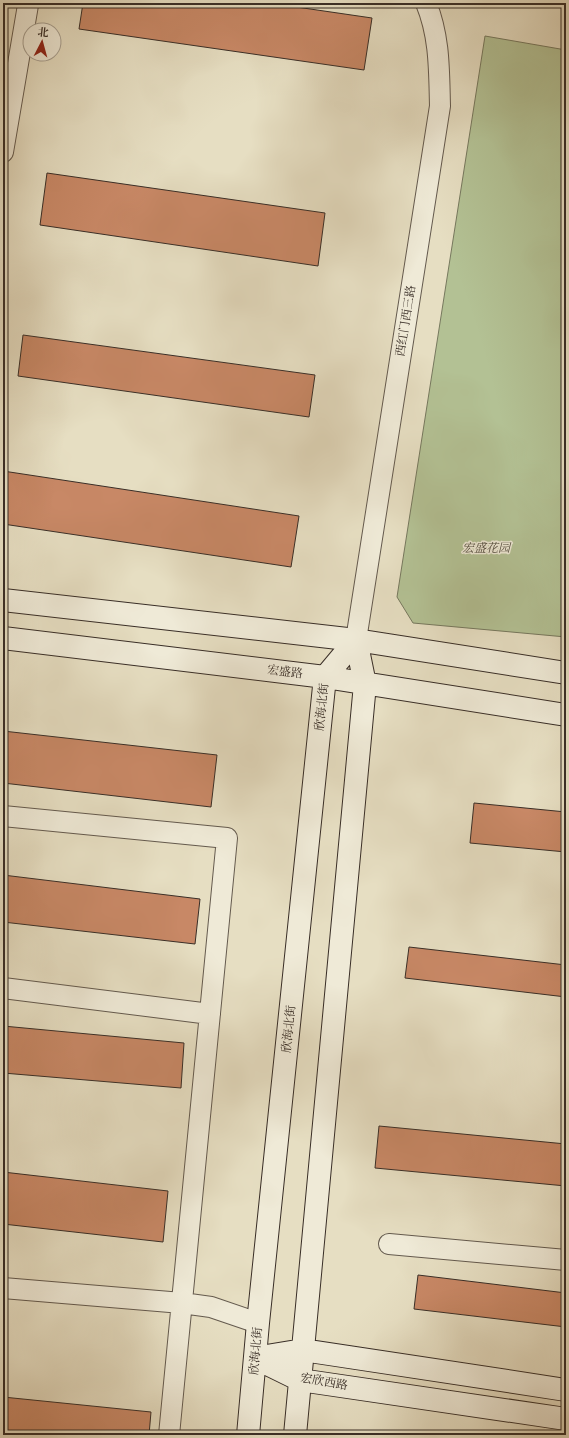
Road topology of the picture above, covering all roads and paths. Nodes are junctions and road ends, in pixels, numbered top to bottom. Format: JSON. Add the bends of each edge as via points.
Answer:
{"nodes":[{"id":1,"x":27,"y":3,"type":"edge"},
{"id":2,"x":426,"y":3,"type":"edge"},
{"id":3,"x":3,"y":152,"type":"edge"},
{"id":4,"x":3,"y":600,"type":"edge"},
{"id":5,"x":3,"y":638,"type":"edge"},
{"id":6,"x":356,"y":640,"type":"junction"},
{"id":7,"x":566,"y":672,"type":"edge"},
{"id":8,"x":325,"y":677,"type":"junction"},
{"id":9,"x":365,"y":684,"type":"junction"},
{"id":10,"x":566,"y":715,"type":"edge"},
{"id":11,"x":3,"y":816,"type":"edge"},
{"id":12,"x":3,"y":988,"type":"edge"},
{"id":13,"x":210,"y":1014,"type":"junction"},
{"id":14,"x":389,"y":1244,"type":"dead end"},
{"id":15,"x":566,"y":1260,"type":"edge"},
{"id":16,"x":3,"y":1288,"type":"edge"},
{"id":17,"x":182,"y":1303,"type":"junction"},
{"id":18,"x":258,"y":1323,"type":"junction"},
{"id":19,"x":303,"y":1350,"type":"junction"},
{"id":20,"x":255,"y":1358,"type":"junction"},
{"id":21,"x":300,"y":1380,"type":"junction"},
{"id":22,"x":566,"y":1390,"type":"edge"},
{"id":23,"x":566,"y":1419,"type":"edge"},
{"id":24,"x":169,"y":1435,"type":"edge"},
{"id":25,"x":248,"y":1435,"type":"edge"},
{"id":26,"x":295,"y":1435,"type":"edge"}],
"edges":[{"from":1,"to":3,"type":"street"},
{"from":2,"to":6,"type":"street","name":"西红门西三路","via":[[439,58],[440,106]]},
{"from":4,"to":6,"type":"street"},
{"from":5,"to":8,"type":"street","name":"宏盛路"},
{"from":6,"to":7,"type":"street"},
{"from":6,"to":8,"type":"street","name":"欣海北街"},
{"from":6,"to":9,"type":"street"},
{"from":8,"to":9,"type":"street","name":"宏盛路"},
{"from":8,"to":18,"type":"street","name":"欣海北街"},
{"from":9,"to":10,"type":"street","name":"宏盛路"},
{"from":9,"to":19,"type":"street"},
{"from":11,"to":13,"type":"street","via":[[228,838]]},
{"from":12,"to":13,"type":"street"},
{"from":13,"to":17,"type":"street"},
{"from":14,"to":15,"type":"street"},
{"from":16,"to":17,"type":"street"},
{"from":17,"to":18,"type":"street","via":[[211,1307]]},
{"from":17,"to":24,"type":"street"},
{"from":18,"to":20,"type":"street","name":"欣海北街"},
{"from":19,"to":20,"type":"street"},
{"from":19,"to":21,"type":"street"},
{"from":19,"to":22,"type":"street"},
{"from":20,"to":21,"type":"street","name":"宏欣西路"},
{"from":20,"to":25,"type":"street","name":"欣海北街"},
{"from":21,"to":23,"type":"street","name":"宏欣西路"},
{"from":21,"to":26,"type":"street"}]}
